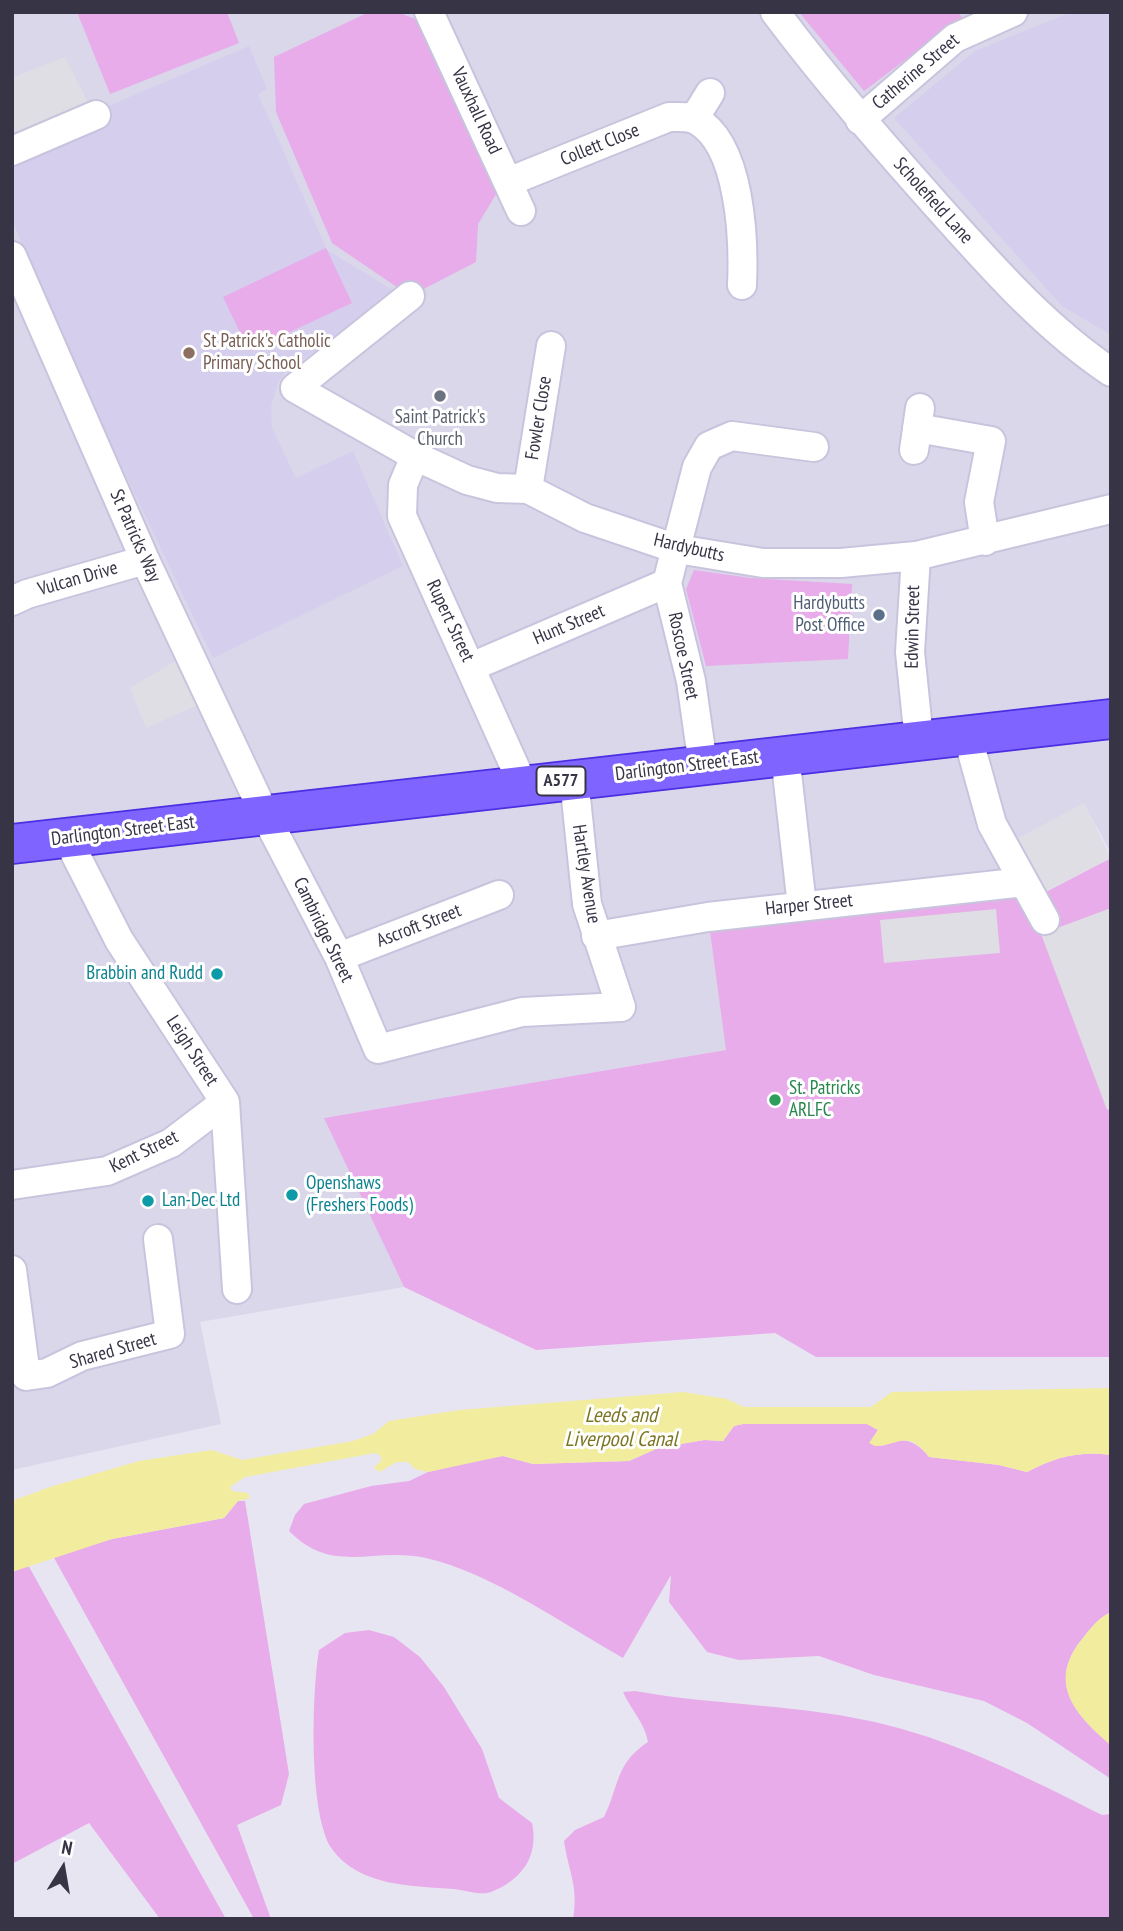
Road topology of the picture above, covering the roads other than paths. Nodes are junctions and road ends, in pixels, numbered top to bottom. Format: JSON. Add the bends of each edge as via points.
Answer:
{"nodes":[{"id":1,"x":429,"y":12,"type":"edge"},
{"id":2,"x":775,"y":12,"type":"edge"},
{"id":3,"x":1013,"y":12,"type":"edge"},
{"id":4,"x":710,"y":93,"type":"dead end"},
{"id":5,"x":96,"y":115,"type":"dead end"},
{"id":6,"x":694,"y":119,"type":"junction"},
{"id":7,"x":860,"y":120,"type":"junction"},
{"id":8,"x":12,"y":151,"type":"edge"},
{"id":9,"x":508,"y":182,"type":"junction"},
{"id":10,"x":521,"y":211,"type":"dead end"},
{"id":11,"x":13,"y":261,"type":"edge"},
{"id":12,"x":742,"y":285,"type":"dead end"},
{"id":13,"x":410,"y":296,"type":"dead end"},
{"id":14,"x":551,"y":346,"type":"dead end"},
{"id":15,"x":1111,"y":372,"type":"edge"},
{"id":16,"x":917,"y":429,"type":"dead end"},
{"id":17,"x":814,"y":447,"type":"dead end"},
{"id":18,"x":415,"y":456,"type":"junction"},
{"id":19,"x":527,"y":489,"type":"junction"},
{"id":20,"x":1111,"y":509,"type":"edge"},
{"id":21,"x":985,"y":541,"type":"junction"},
{"id":22,"x":677,"y":549,"type":"junction"},
{"id":23,"x":916,"y":556,"type":"junction"},
{"id":24,"x":145,"y":560,"type":"junction"},
{"id":25,"x":667,"y":583,"type":"junction"},
{"id":26,"x":12,"y":601,"type":"edge"},
{"id":27,"x":471,"y":667,"type":"junction"},
{"id":28,"x":1111,"y":719,"type":"edge"},
{"id":29,"x":967,"y":734,"type":"junction"},
{"id":30,"x":919,"y":740,"type":"junction"},
{"id":31,"x":785,"y":755,"type":"junction"},
{"id":32,"x":703,"y":765,"type":"junction"},
{"id":33,"x":573,"y":779,"type":"junction"},
{"id":34,"x":523,"y":785,"type":"junction"},
{"id":35,"x":264,"y":813,"type":"junction"},
{"id":36,"x":67,"y":838,"type":"junction"},
{"id":37,"x":12,"y":844,"type":"edge"},
{"id":38,"x":1024,"y":882,"type":"junction"},
{"id":39,"x":499,"y":895,"type":"dead end"},
{"id":40,"x":802,"y":906,"type":"junction"},
{"id":41,"x":1045,"y":920,"type":"dead end"},
{"id":42,"x":596,"y":936,"type":"junction"},
{"id":43,"x":339,"y":957,"type":"junction"},
{"id":44,"x":378,"y":1049,"type":"joint"},
{"id":45,"x":225,"y":1102,"type":"junction"},
{"id":46,"x":12,"y":1185,"type":"edge"},
{"id":47,"x":158,"y":1239,"type":"dead end"},
{"id":48,"x":12,"y":1270,"type":"edge"},
{"id":49,"x":237,"y":1289,"type":"dead end"}],
"edges":[{"from":1,"to":9,"type":"street","name":"Vauxhall Road"},
{"from":2,"to":7,"type":"street","name":"Scholefield Lane"},
{"from":3,"to":7,"type":"street","name":"Catherine Street","via":[[955,38]]},
{"from":4,"to":6,"type":"street"},
{"from":5,"to":8,"type":"street"},
{"from":6,"to":9,"type":"street","name":"Collett Close","via":[[669,117]]},
{"from":6,"to":12,"type":"street","via":[[713,134],[724,155],[753,250]]},
{"from":7,"to":15,"type":"street","name":"Scholefield Lane","via":[[1030,306]]},
{"from":9,"to":10,"type":"street","name":"Vauxhall Road"},
{"from":11,"to":24,"type":"street","name":"St Patricks Way"},
{"from":13,"to":18,"type":"street","name":"Hardybutts","via":[[295,387]]},
{"from":14,"to":19,"type":"street","name":"Fowler Close"},
{"from":16,"to":21,"type":"street","via":[[993,430],[979,502]]},
{"from":17,"to":22,"type":"street","via":[[732,436],[709,446],[697,467]]},
{"from":18,"to":19,"type":"street","name":"Hardybutts","via":[[485,486]]},
{"from":18,"to":27,"type":"street","name":"Rupert Street","via":[[403,485],[402,516]]},
{"from":19,"to":22,"type":"street","name":"Hardybutts","via":[[585,518]]},
{"from":20,"to":21,"type":"street","name":"Hardybutts"},
{"from":21,"to":23,"type":"street","name":"Hardybutts"},
{"from":22,"to":23,"type":"street","name":"Hardybutts","via":[[763,563]]},
{"from":22,"to":25,"type":"street"},
{"from":23,"to":30,"type":"street","name":"Edwin Street","via":[[910,652]]},
{"from":24,"to":26,"type":"street","name":"Vulcan Drive"},
{"from":24,"to":35,"type":"street","name":"St Patricks Way"},
{"from":25,"to":27,"type":"street","name":"Hunt Street"},
{"from":25,"to":32,"type":"street","name":"Roscoe Street","via":[[691,681]]},
{"from":27,"to":34,"type":"street","name":"Rupert Street"},
{"from":28,"to":29,"type":"highway","name":"Darlington Street East","number":"A577"},
{"from":29,"to":30,"type":"highway","name":"Darlington Street East","number":"A577"},
{"from":29,"to":38,"type":"street","via":[[992,824]]},
{"from":30,"to":31,"type":"highway","name":"Darlington Street East","number":"A577"},
{"from":31,"to":32,"type":"highway","name":"Darlington Street East","number":"A577"},
{"from":31,"to":40,"type":"street"},
{"from":32,"to":33,"type":"highway","name":"Darlington Street East","number":"A577"},
{"from":33,"to":34,"type":"highway","name":"Darlington Street East","number":"A577"},
{"from":33,"to":42,"type":"street","name":"Hartley Avenue","via":[[587,904]]},
{"from":34,"to":35,"type":"highway","name":"Darlington Street East","number":"A577"},
{"from":35,"to":36,"type":"highway","name":"Darlington Street East","number":"A577"},
{"from":35,"to":43,"type":"street","name":"Cambridge Street"},
{"from":36,"to":37,"type":"highway","name":"Darlington Street East","number":"A577"},
{"from":36,"to":45,"type":"street","name":"Leigh Street","via":[[119,940]]},
{"from":38,"to":40,"type":"street","name":"Harper Street"},
{"from":38,"to":41,"type":"street"},
{"from":39,"to":43,"type":"street","name":"Ascroft Street"},
{"from":40,"to":42,"type":"street","name":"Harper Street"},
{"from":42,"to":44,"type":"street","name":"Hartley Avenue","via":[[621,1007],[522,1012]]},
{"from":43,"to":44,"type":"street","name":"Cambridge Street"},
{"from":45,"to":46,"type":"street","name":"Kent Street","via":[[171,1143],[107,1171]]},
{"from":45,"to":49,"type":"street","name":"Leigh Street"},
{"from":47,"to":48,"type":"street","name":"Shared Street","via":[[170,1334],[82,1356],[47,1373],[26,1376]]}]}
